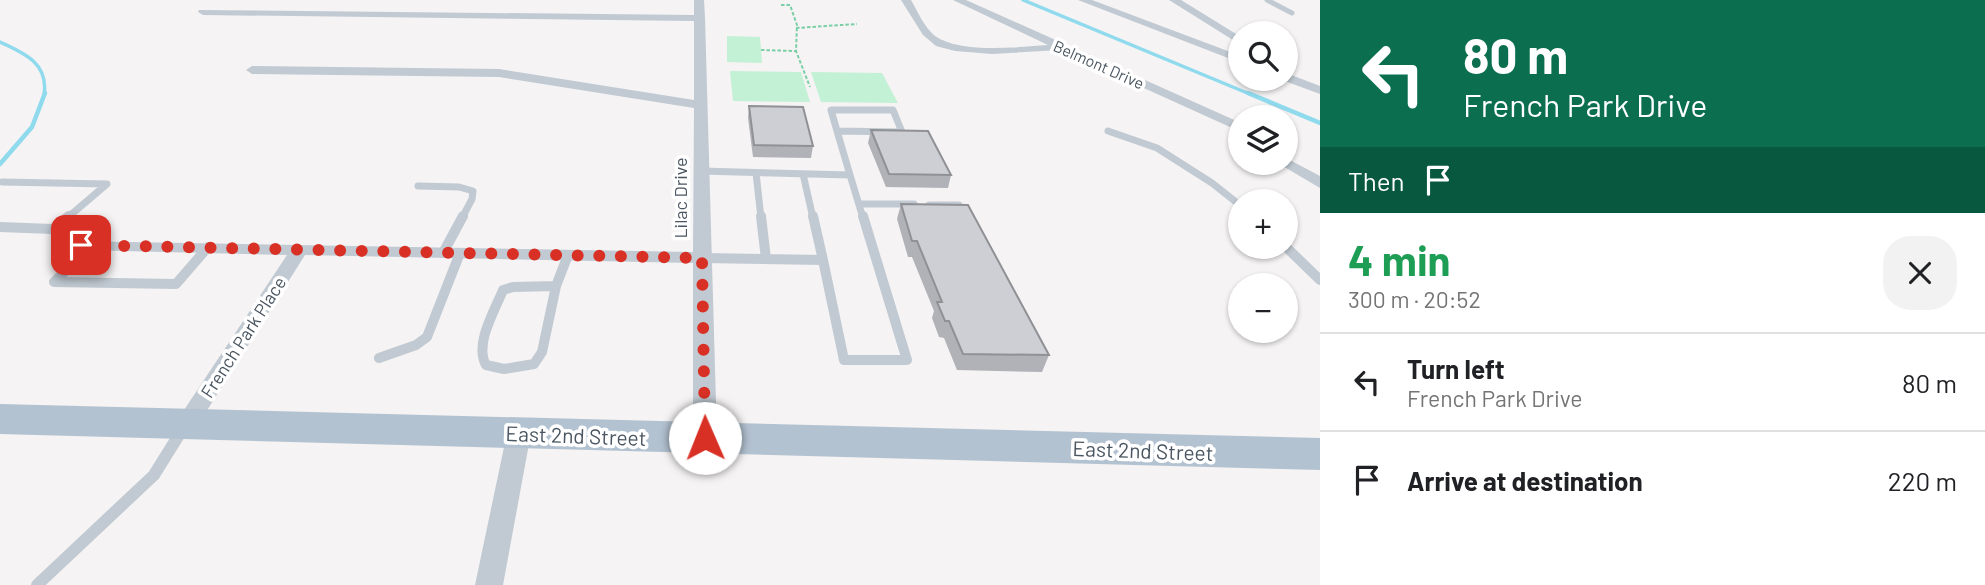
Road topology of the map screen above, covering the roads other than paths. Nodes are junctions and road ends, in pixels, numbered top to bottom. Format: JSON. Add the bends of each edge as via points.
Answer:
{"nodes":[{"id":1,"x":699,"y":0,"type":"edge"},
{"id":2,"x":906,"y":0,"type":"edge"},
{"id":3,"x":958,"y":0,"type":"edge"},
{"id":4,"x":1083,"y":0,"type":"edge"},
{"id":5,"x":1174,"y":0,"type":"edge"},
{"id":6,"x":1266,"y":0,"type":"edge"},
{"id":7,"x":203,"y":12,"type":"dead end"},
{"id":8,"x":1292,"y":13,"type":"dead end"},
{"id":9,"x":700,"y":18,"type":"junction"},
{"id":10,"x":1228,"y":35,"type":"edge"},
{"id":11,"x":1060,"y":47,"type":"junction"},
{"id":12,"x":1228,"y":48,"type":"edge"},
{"id":13,"x":1219,"y":51,"type":"junction"},
{"id":14,"x":1228,"y":55,"type":"edge"},
{"id":15,"x":252,"y":70,"type":"dead end"},
{"id":16,"x":1298,"y":82,"type":"edge"},
{"id":17,"x":1320,"y":90,"type":"edge"},
{"id":18,"x":701,"y":105,"type":"junction"},
{"id":19,"x":1228,"y":122,"type":"edge"},
{"id":20,"x":837,"y":131,"type":"junction"},
{"id":21,"x":1108,"y":131,"type":"dead end"},
{"id":22,"x":1298,"y":169,"type":"edge"},
{"id":23,"x":701,"y":171,"type":"junction"},
{"id":24,"x":756,"y":173,"type":"junction"},
{"id":25,"x":803,"y":174,"type":"junction"},
{"id":26,"x":850,"y":175,"type":"junction"},
{"id":27,"x":2,"y":182,"type":"dead end"},
{"id":28,"x":1320,"y":183,"type":"edge"},
{"id":29,"x":418,"y":186,"type":"dead end"},
{"id":30,"x":1228,"y":196,"type":"edge"},
{"id":31,"x":859,"y":204,"type":"junction"},
{"id":32,"x":959,"y":205,"type":"edge"},
{"id":33,"x":0,"y":227,"type":"edge"},
{"id":34,"x":53,"y":229,"type":"junction"},
{"id":35,"x":86,"y":245,"type":"junction"},
{"id":36,"x":208,"y":247,"type":"junction"},
{"id":37,"x":299,"y":250,"type":"junction"},
{"id":38,"x":451,"y":253,"type":"junction"},
{"id":39,"x":568,"y":255,"type":"junction"},
{"id":40,"x":702,"y":258,"type":"junction"},
{"id":41,"x":766,"y":259,"type":"junction"},
{"id":42,"x":1298,"y":259,"type":"edge"},
{"id":43,"x":823,"y":260,"type":"junction"},
{"id":44,"x":1320,"y":280,"type":"edge"},
{"id":45,"x":556,"y":286,"type":"junction"},
{"id":46,"x":379,"y":358,"type":"dead end"},
{"id":47,"x":0,"y":419,"type":"edge"},
{"id":48,"x":186,"y":425,"type":"junction"},
{"id":49,"x":519,"y":433,"type":"junction"},
{"id":50,"x":705,"y":438,"type":"junction"},
{"id":51,"x":1320,"y":454,"type":"edge"},
{"id":52,"x":37,"y":585,"type":"edge"},
{"id":53,"x":489,"y":585,"type":"edge"}],
"edges":[{"from":1,"to":9,"type":"street","name":"Lilac Drive"},
{"from":2,"to":11,"type":"street","via":[[929,36],[947,46]]},
{"from":3,"to":11,"type":"street","name":"Belmont Drive"},
{"from":4,"to":13,"type":"street"},
{"from":5,"to":10,"type":"street"},
{"from":6,"to":8,"type":"lane"},
{"from":7,"to":9,"type":"street"},
{"from":9,"to":18,"type":"street","name":"Lilac Drive"},
{"from":11,"to":19,"type":"street","name":"Belmont Drive"},
{"from":12,"to":13,"type":"street"},
{"from":13,"to":14,"type":"street"},
{"from":15,"to":18,"type":"street","via":[[499,73]]},
{"from":16,"to":17,"type":"street"},
{"from":18,"to":23,"type":"street","name":"Lilac Drive"},
{"from":20,"to":20,"type":"lane","via":[[831,110],[893,110],[901,132]]},
{"from":20,"to":26,"type":"lane"},
{"from":21,"to":30,"type":"lane","via":[[1157,148]]},
{"from":22,"to":28,"type":"street"},
{"from":23,"to":24,"type":"lane"},
{"from":23,"to":40,"type":"street","name":"Lilac Drive"},
{"from":24,"to":25,"type":"lane"},
{"from":24,"to":41,"type":"lane"},
{"from":25,"to":26,"type":"lane"},
{"from":25,"to":43,"type":"lane"},
{"from":26,"to":31,"type":"lane"},
{"from":27,"to":34,"type":"lane","via":[[107,184]]},
{"from":29,"to":38,"type":"lane","via":[[473,191]]},
{"from":31,"to":32,"type":"lane"},
{"from":31,"to":43,"type":"lane","via":[[907,360],[844,360]]},
{"from":33,"to":34,"type":"lane"},
{"from":34,"to":35,"type":"lane"},
{"from":35,"to":36,"type":"street"},
{"from":35,"to":36,"type":"lane","via":[[54,282],[176,284]]},
{"from":36,"to":37,"type":"street"},
{"from":37,"to":38,"type":"street"},
{"from":37,"to":48,"type":"street","name":"French Park Place"},
{"from":38,"to":39,"type":"street"},
{"from":38,"to":46,"type":"lane","via":[[427,337]]},
{"from":39,"to":40,"type":"street"},
{"from":39,"to":45,"type":"lane"},
{"from":40,"to":41,"type":"lane"},
{"from":40,"to":50,"type":"street","name":"Lilac Drive"},
{"from":41,"to":43,"type":"lane"},
{"from":42,"to":44,"type":"lane"},
{"from":45,"to":45,"type":"lane","via":[[542,352],[534,363],[503,369],[486,365],[484,338],[503,290]]},
{"from":47,"to":48,"type":"main road","name":"East 2nd Street"},
{"from":48,"to":49,"type":"main road","name":"East 2nd Street"},
{"from":48,"to":52,"type":"lane","via":[[153,475]]},
{"from":49,"to":50,"type":"main road","name":"East 2nd Street"},
{"from":49,"to":53,"type":"street"},
{"from":50,"to":51,"type":"main road","name":"East 2nd Street"}]}
